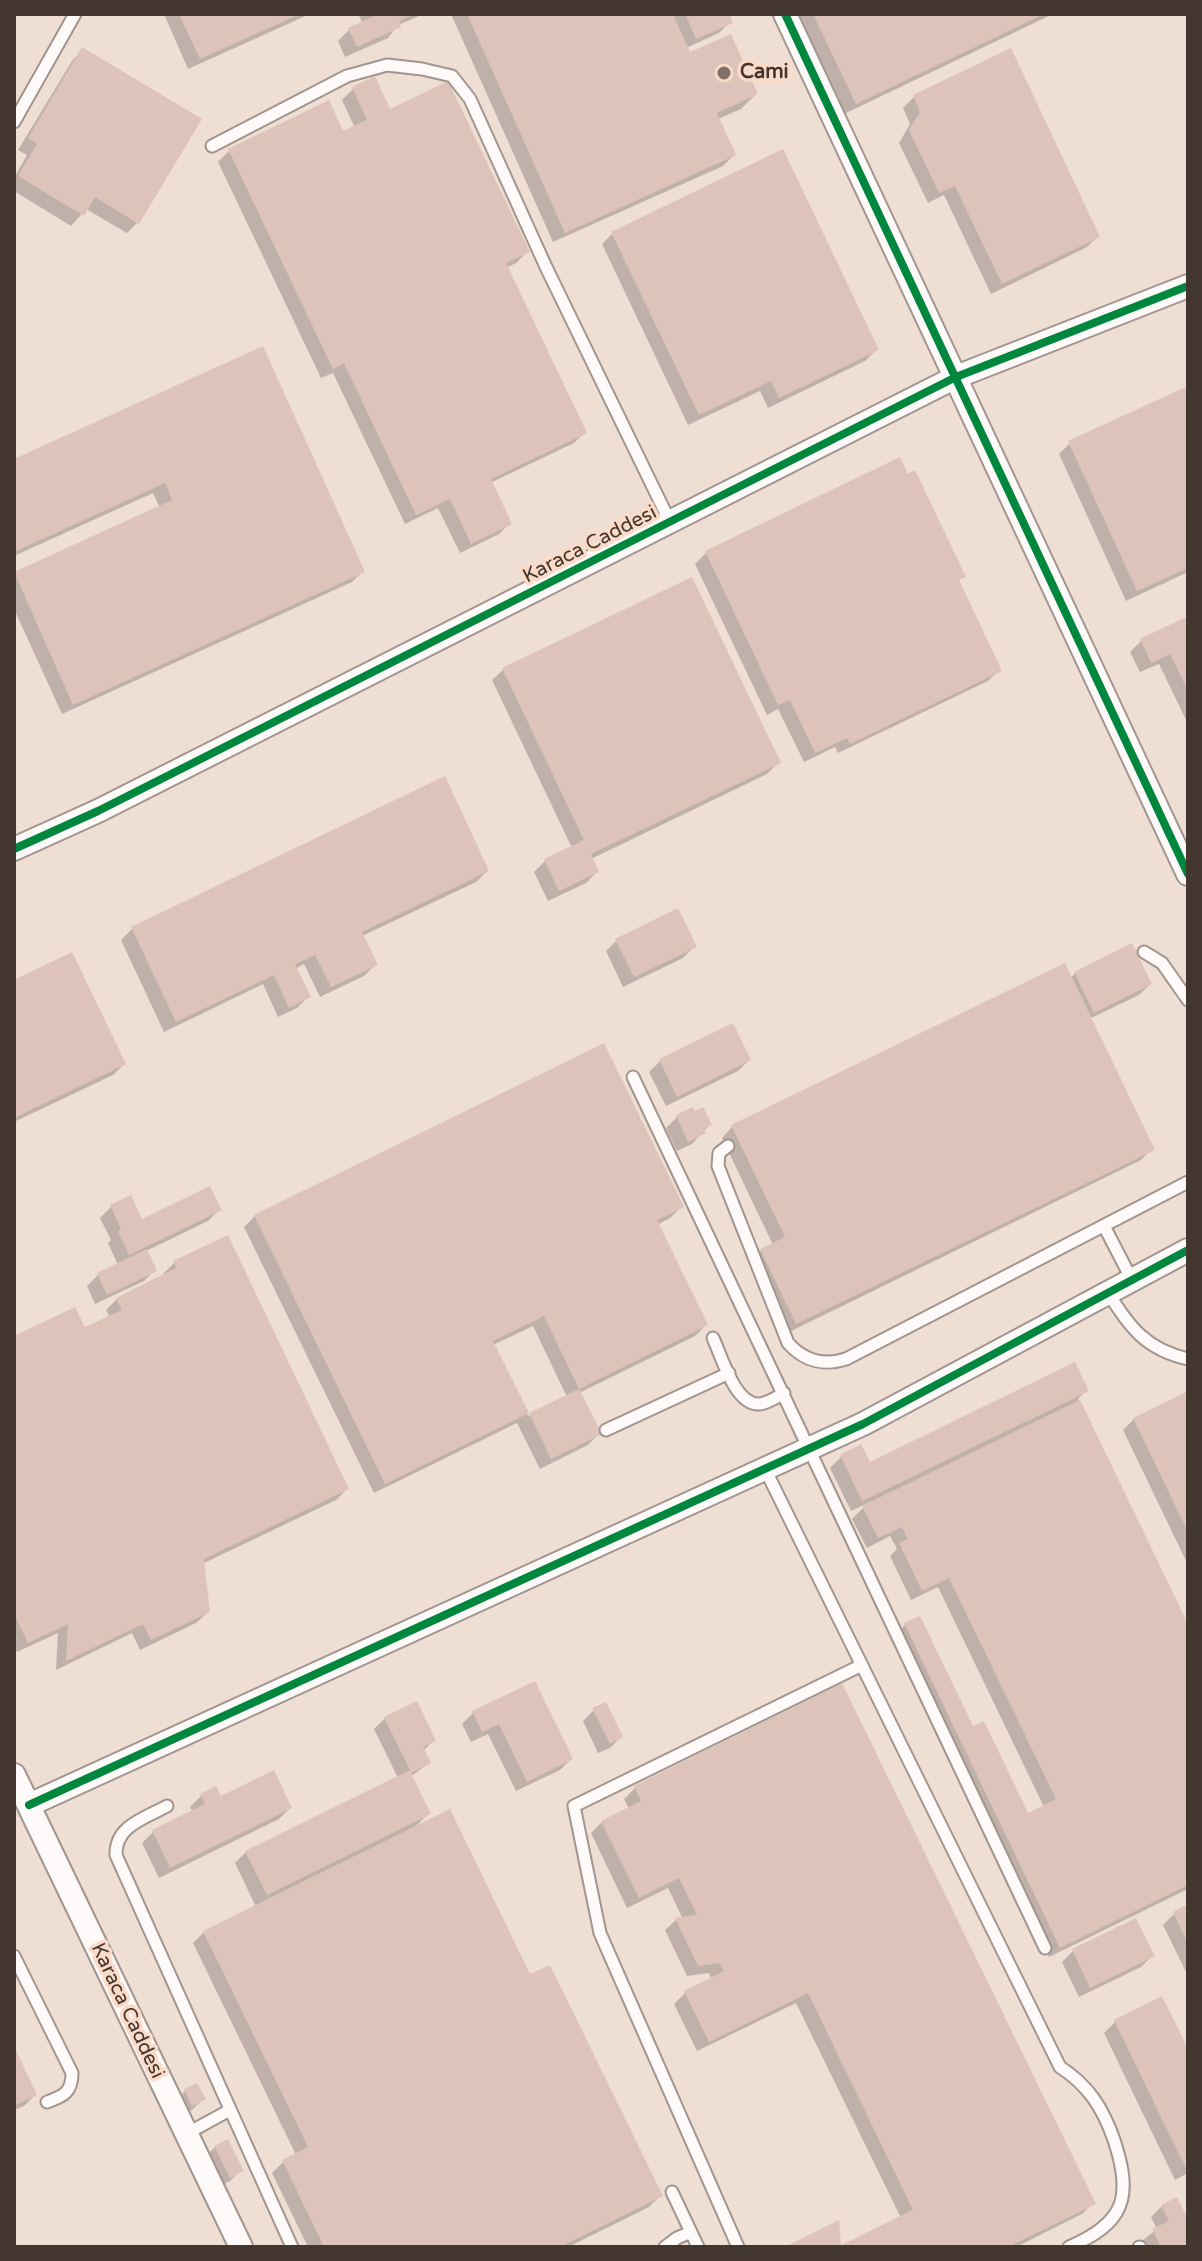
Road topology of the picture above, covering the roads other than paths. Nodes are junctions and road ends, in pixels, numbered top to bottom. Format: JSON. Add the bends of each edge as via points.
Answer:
{"nodes":[{"id":1,"x":75,"y":14,"type":"edge"},
{"id":2,"x":785,"y":14,"type":"edge"},
{"id":3,"x":14,"y":122,"type":"edge"},
{"id":4,"x":212,"y":146,"type":"dead end"},
{"id":5,"x":1188,"y":286,"type":"edge"},
{"id":6,"x":956,"y":377,"type":"junction"},
{"id":7,"x":670,"y":522,"type":"junction"},
{"id":8,"x":14,"y":849,"type":"edge"},
{"id":9,"x":1188,"y":874,"type":"edge"},
{"id":10,"x":1144,"y":952,"type":"dead end"},
{"id":11,"x":1188,"y":1000,"type":"edge"},
{"id":12,"x":633,"y":1077,"type":"dead end"},
{"id":13,"x":728,"y":1146,"type":"dead end"},
{"id":14,"x":1188,"y":1182,"type":"edge"},
{"id":15,"x":1104,"y":1226,"type":"junction"},
{"id":16,"x":1188,"y":1250,"type":"edge"},
{"id":17,"x":1132,"y":1280,"type":"junction"},
{"id":18,"x":1108,"y":1293,"type":"junction"},
{"id":19,"x":713,"y":1338,"type":"dead end"},
{"id":20,"x":1188,"y":1359,"type":"edge"},
{"id":21,"x":729,"y":1373,"type":"junction"},
{"id":22,"x":784,"y":1393,"type":"junction"},
{"id":23,"x":606,"y":1430,"type":"dead end"},
{"id":24,"x":811,"y":1449,"type":"junction"},
{"id":25,"x":766,"y":1471,"type":"junction"},
{"id":26,"x":862,"y":1665,"type":"junction"},
{"id":27,"x":14,"y":1775,"type":"edge"},
{"id":28,"x":29,"y":1805,"type":"junction"},
{"id":29,"x":167,"y":1806,"type":"dead end"},
{"id":30,"x":1045,"y":1948,"type":"dead end"},
{"id":31,"x":14,"y":1956,"type":"edge"},
{"id":32,"x":47,"y":2102,"type":"dead end"},
{"id":33,"x":230,"y":2110,"type":"junction"},
{"id":34,"x":186,"y":2134,"type":"junction"},
{"id":35,"x":672,"y":2192,"type":"dead end"},
{"id":36,"x":691,"y":2232,"type":"junction"},
{"id":37,"x":241,"y":2247,"type":"edge"},
{"id":38,"x":292,"y":2247,"type":"edge"},
{"id":39,"x":665,"y":2247,"type":"edge"},
{"id":40,"x":698,"y":2247,"type":"edge"},
{"id":41,"x":738,"y":2247,"type":"edge"},
{"id":42,"x":1069,"y":2247,"type":"edge"}],
"edges":[{"from":1,"to":3,"type":"lane"},
{"from":2,"to":6,"type":"street"},
{"from":4,"to":7,"type":"lane","via":[[347,76],[387,65],[452,76],[470,99]]},
{"from":5,"to":6,"type":"street","name":"Karaca Caddesi"},
{"from":6,"to":7,"type":"street","name":"Karaca Caddesi"},
{"from":6,"to":9,"type":"street"},
{"from":7,"to":8,"type":"street","name":"Karaca Caddesi"},
{"from":10,"to":11,"type":"lane","via":[[1162,963]]},
{"from":12,"to":22,"type":"lane"},
{"from":13,"to":15,"type":"lane","via":[[719,1153],[718,1166],[788,1343],[817,1362],[846,1359]]},
{"from":14,"to":15,"type":"lane"},
{"from":15,"to":17,"type":"lane"},
{"from":16,"to":17,"type":"street"},
{"from":17,"to":18,"type":"street"},
{"from":18,"to":20,"type":"lane","via":[[1141,1338]]},
{"from":18,"to":24,"type":"street"},
{"from":19,"to":21,"type":"lane"},
{"from":21,"to":22,"type":"lane","via":[[741,1397],[753,1403],[764,1404]]},
{"from":21,"to":23,"type":"lane"},
{"from":22,"to":24,"type":"lane"},
{"from":24,"to":25,"type":"street"},
{"from":24,"to":30,"type":"lane"},
{"from":25,"to":26,"type":"lane"},
{"from":25,"to":28,"type":"street"},
{"from":26,"to":41,"type":"lane","via":[[574,1806],[600,1933]]},
{"from":26,"to":42,"type":"lane","via":[[1060,2067],[1090,2092],[1107,2119],[1124,2170],[1122,2197],[1104,2228]]},
{"from":27,"to":28,"type":"street","name":"Karaca Caddesi"},
{"from":28,"to":34,"type":"street","name":"Karaca Caddesi"},
{"from":29,"to":33,"type":"lane","via":[[122,1832],[116,1855]]},
{"from":31,"to":32,"type":"lane","via":[[72,2073],[66,2095]]},
{"from":33,"to":34,"type":"lane"},
{"from":33,"to":38,"type":"lane"},
{"from":34,"to":37,"type":"street","name":"Karaca Caddesi"},
{"from":35,"to":36,"type":"lane"},
{"from":36,"to":39,"type":"lane"},
{"from":36,"to":40,"type":"lane"}]}
